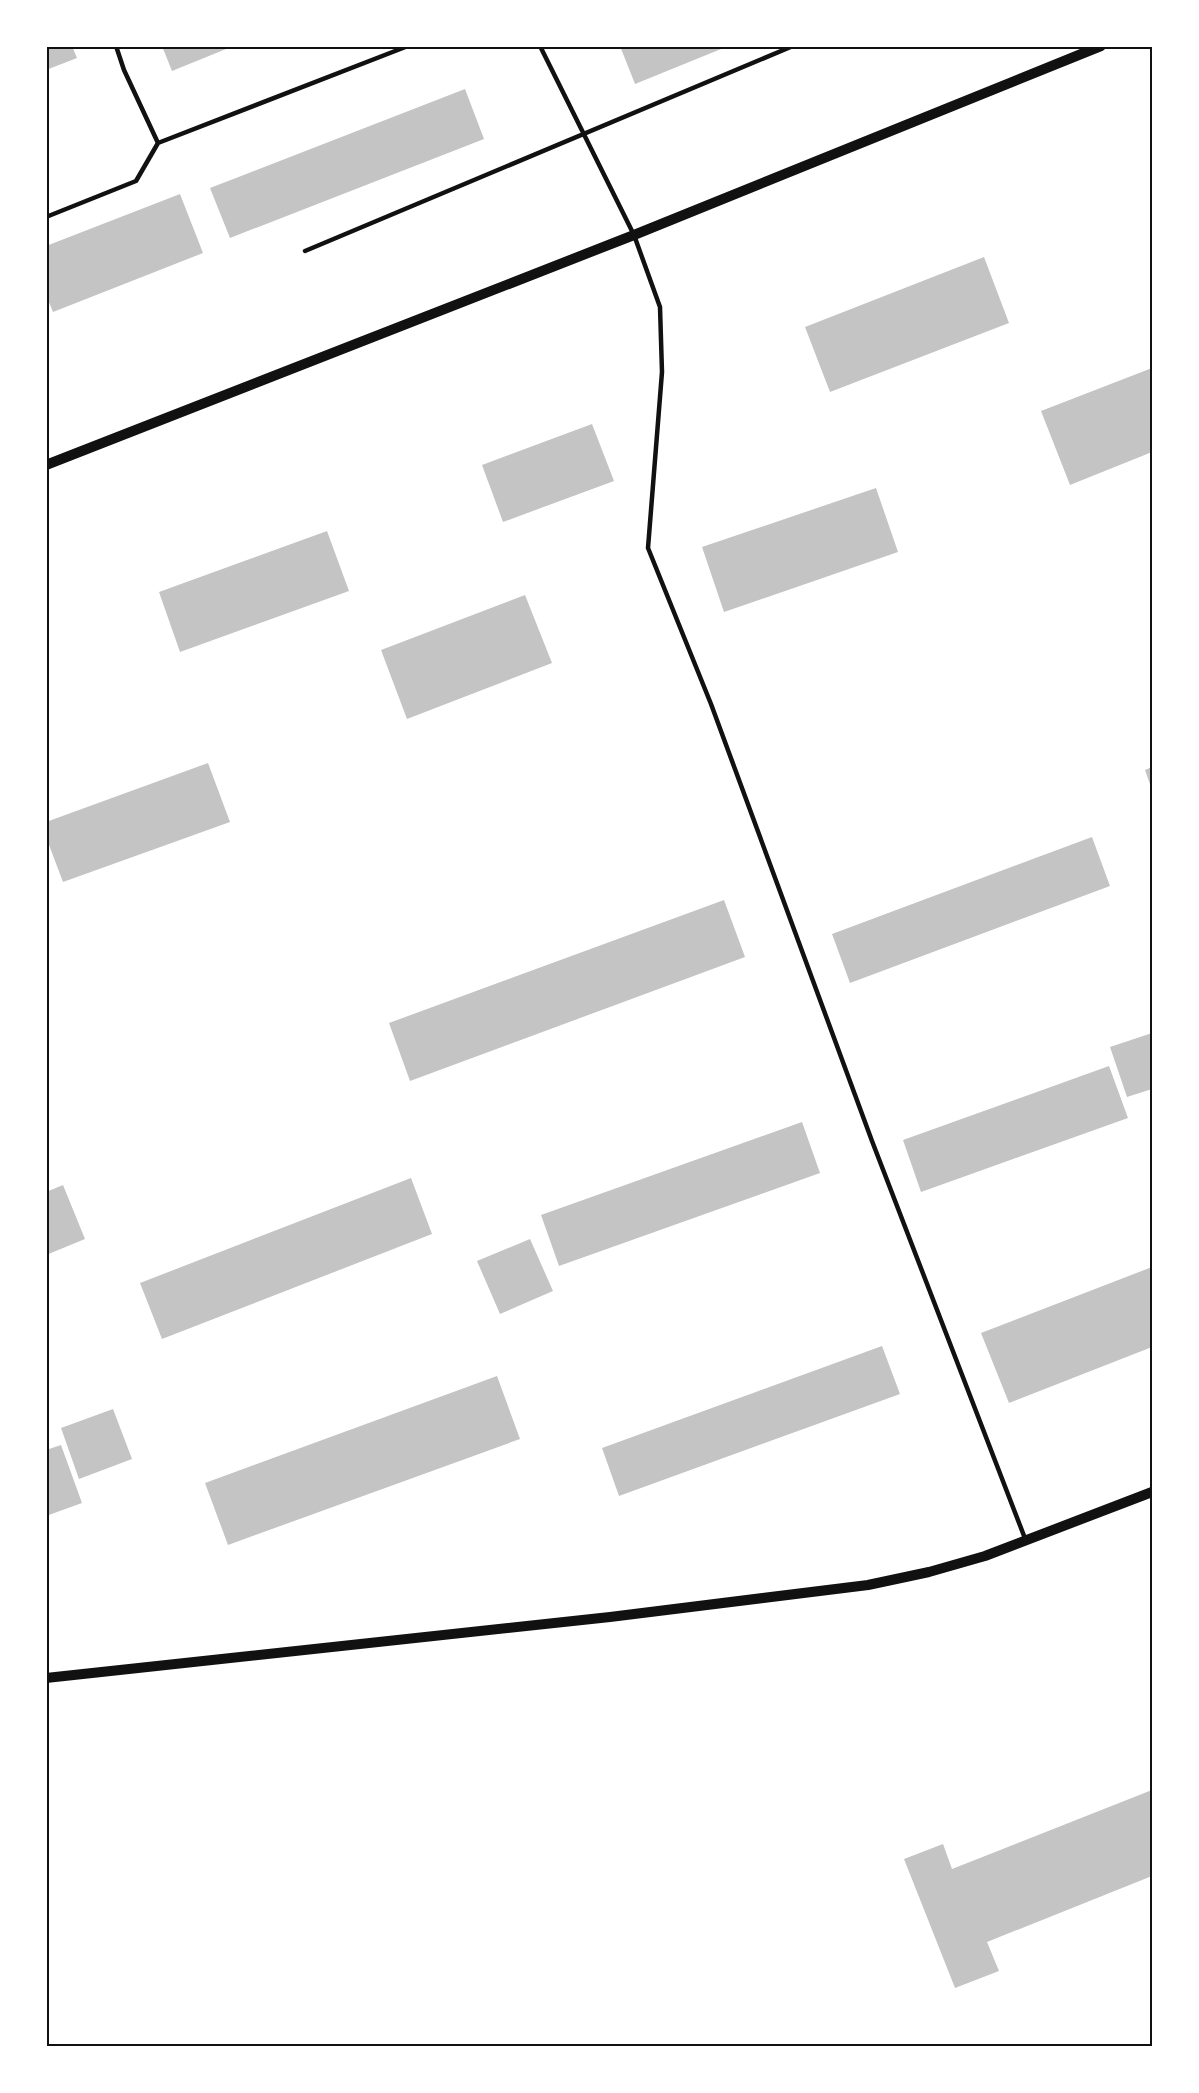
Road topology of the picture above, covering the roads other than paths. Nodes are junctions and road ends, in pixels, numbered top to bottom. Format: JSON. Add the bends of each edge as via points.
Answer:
{"nodes":[{"id":1,"x":116,"y":46,"type":"edge"},
{"id":2,"x":408,"y":46,"type":"edge"},
{"id":3,"x":540,"y":46,"type":"edge"},
{"id":4,"x":793,"y":46,"type":"edge"},
{"id":5,"x":1101,"y":46,"type":"edge"},
{"id":6,"x":584,"y":134,"type":"junction"},
{"id":7,"x":158,"y":143,"type":"junction"},
{"id":8,"x":46,"y":217,"type":"edge"},
{"id":9,"x":634,"y":235,"type":"junction"},
{"id":10,"x":305,"y":251,"type":"dead end"},
{"id":11,"x":46,"y":465,"type":"edge"},
{"id":12,"x":1152,"y":1492,"type":"edge"},
{"id":13,"x":1026,"y":1541,"type":"junction"},
{"id":14,"x":46,"y":1678,"type":"edge"}],
"edges":[{"from":1,"to":7,"type":"lane"},
{"from":2,"to":7,"type":"lane"},
{"from":3,"to":6,"type":"lane"},
{"from":4,"to":6,"type":"lane"},
{"from":5,"to":9,"type":"street"},
{"from":6,"to":9,"type":"lane"},
{"from":6,"to":10,"type":"lane"},
{"from":7,"to":8,"type":"lane","via":[[136,181]]},
{"from":9,"to":11,"type":"street"},
{"from":9,"to":13,"type":"lane","via":[[660,307],[662,372],[648,548],[711,704],[872,1141]]},
{"from":12,"to":13,"type":"street"},
{"from":13,"to":14,"type":"street","via":[[929,1572],[858,1586]]}]}
